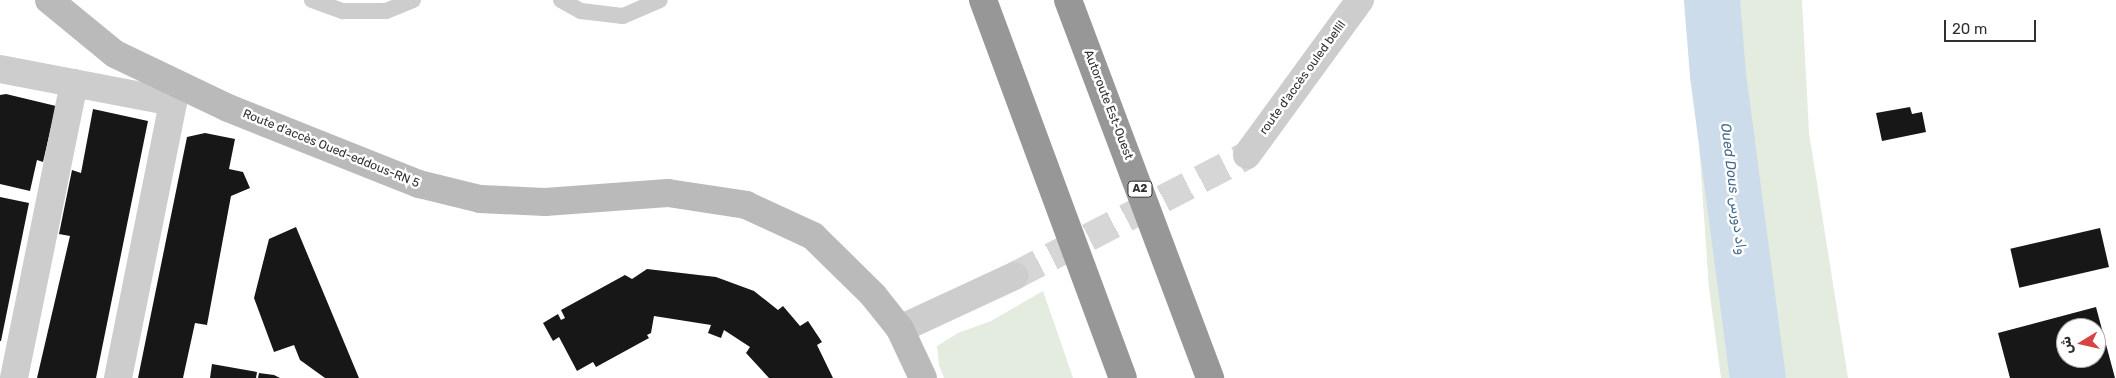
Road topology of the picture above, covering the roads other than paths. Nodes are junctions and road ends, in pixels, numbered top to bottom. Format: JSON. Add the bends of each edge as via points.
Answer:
{"nodes":[{"id":1,"x":49,"y":0,"type":"edge"},
{"id":2,"x":312,"y":0,"type":"edge"},
{"id":3,"x":413,"y":0,"type":"edge"},
{"id":4,"x":561,"y":0,"type":"edge"},
{"id":5,"x":660,"y":0,"type":"edge"},
{"id":6,"x":983,"y":0,"type":"edge"},
{"id":7,"x":1068,"y":0,"type":"edge"},
{"id":8,"x":1360,"y":0,"type":"edge"},
{"id":9,"x":0,"y":69,"type":"edge"},
{"id":10,"x":74,"y":83,"type":"junction"},
{"id":11,"x":176,"y":93,"type":"junction"},
{"id":12,"x":1247,"y":155,"type":"tunnel mouth"},
{"id":13,"x":1014,"y":276,"type":"tunnel mouth"},
{"id":14,"x":900,"y":330,"type":"junction"},
{"id":15,"x":14,"y":378,"type":"edge"},
{"id":16,"x":118,"y":378,"type":"edge"},
{"id":17,"x":923,"y":378,"type":"edge"},
{"id":18,"x":1123,"y":378,"type":"edge"},
{"id":19,"x":1210,"y":378,"type":"edge"}],
"edges":[{"from":1,"to":11,"type":"main road","name":"Route d'accès Oued-eddous-RN 5","via":[[115,54]]},
{"from":2,"to":3,"type":"lane","via":[[343,11],[386,11]]},
{"from":4,"to":5,"type":"lane","via":[[582,11],[623,16]]},
{"from":6,"to":18,"type":"highway"},
{"from":7,"to":19,"type":"highway","name":"Autoroute Est-Ouest","number":"A2"},
{"from":8,"to":12,"type":"street","name":"route d'accès ouled bellil"},
{"from":9,"to":10,"type":"street"},
{"from":10,"to":11,"type":"street"},
{"from":10,"to":15,"type":"street"},
{"from":11,"to":14,"type":"main road","name":"Route d'accès Oued-eddous-RN 5","via":[[419,184],[480,199],[545,202],[668,193],[746,205],[813,236],[873,295]]},
{"from":11,"to":16,"type":"street"},
{"from":13,"to":14,"type":"street"},
{"from":14,"to":17,"type":"main road","name":"Route d'accès Oued-eddous-RN 5"}]}
